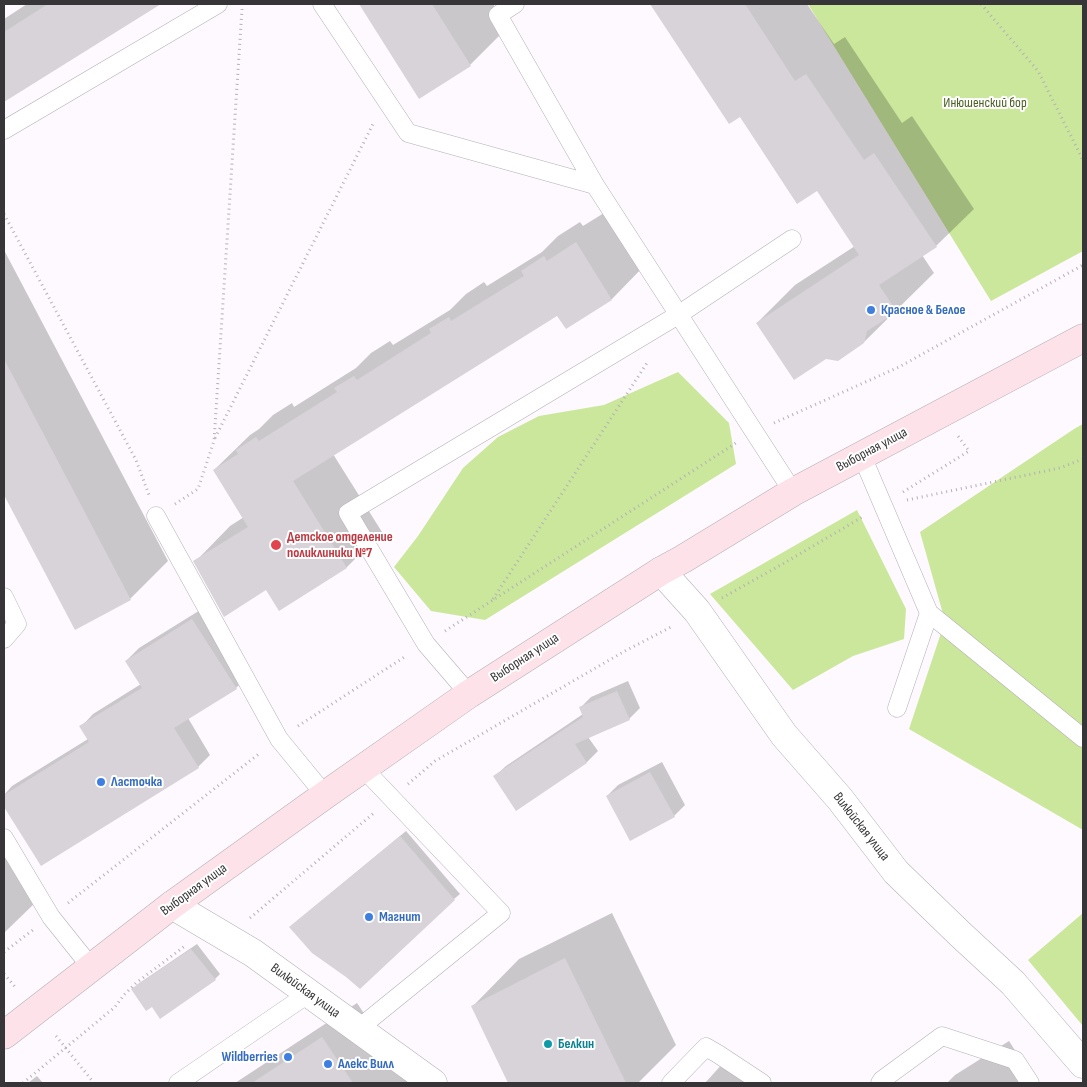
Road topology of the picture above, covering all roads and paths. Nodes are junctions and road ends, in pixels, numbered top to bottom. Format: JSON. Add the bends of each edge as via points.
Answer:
{"nodes":[{"id":1,"x":218,"y":4,"type":"edge"},
{"id":2,"x":243,"y":4,"type":"edge"},
{"id":3,"x":322,"y":4,"type":"edge"},
{"id":4,"x":515,"y":4,"type":"edge"},
{"id":5,"x":981,"y":4,"type":"edge"},
{"id":6,"x":385,"y":99,"type":"junction"},
{"id":7,"x":4,"y":130,"type":"edge"},
{"id":8,"x":1083,"y":160,"type":"edge"},
{"id":9,"x":595,"y":185,"type":"junction"},
{"id":10,"x":4,"y":214,"type":"edge"},
{"id":11,"x":792,"y":239,"type":"dead end"},
{"id":12,"x":1083,"y":265,"type":"edge"},
{"id":13,"x":678,"y":315,"type":"junction"},
{"id":14,"x":1083,"y":338,"type":"edge"},
{"id":15,"x":652,"y":356,"type":"dead end"},
{"id":16,"x":754,"y":432,"type":"junction"},
{"id":17,"x":958,"y":436,"type":"dead end"},
{"id":18,"x":214,"y":441,"type":"junction"},
{"id":19,"x":862,"y":456,"type":"junction"},
{"id":20,"x":1083,"y":459,"type":"edge"},
{"id":21,"x":793,"y":492,"type":"junction"},
{"id":22,"x":883,"y":504,"type":"junction"},
{"id":23,"x":156,"y":516,"type":"junction"},
{"id":24,"x":661,"y":571,"type":"junction"},
{"id":25,"x":4,"y":597,"type":"edge"},
{"id":26,"x":491,"y":601,"type":"junction"},
{"id":27,"x":697,"y":611,"type":"junction"},
{"id":28,"x":929,"y":613,"type":"junction"},
{"id":29,"x":4,"y":639,"type":"edge"},
{"id":30,"x":426,"y":644,"type":"junction"},
{"id":31,"x":469,"y":694,"type":"junction"},
{"id":32,"x":897,"y":708,"type":"dead end"},
{"id":33,"x":1083,"y":738,"type":"edge"},
{"id":34,"x":279,"y":739,"type":"junction"},
{"id":35,"x":363,"y":768,"type":"junction"},
{"id":36,"x":325,"y":795,"type":"junction"},
{"id":37,"x":391,"y":798,"type":"junction"},
{"id":38,"x":4,"y":838,"type":"edge"},
{"id":39,"x":172,"y":905,"type":"junction"},
{"id":40,"x":51,"y":917,"type":"junction"},
{"id":41,"x":218,"y":933,"type":"junction"},
{"id":42,"x":4,"y":952,"type":"edge"},
{"id":43,"x":91,"y":967,"type":"junction"},
{"id":44,"x":4,"y":974,"type":"edge"},
{"id":45,"x":16,"y":988,"type":"dead end"},
{"id":46,"x":308,"y":994,"type":"junction"},
{"id":47,"x":358,"y":1029,"type":"junction"},
{"id":48,"x":4,"y":1035,"type":"edge"},
{"id":49,"x":56,"y":1036,"type":"dead end"},
{"id":50,"x":66,"y":1048,"type":"junction"},
{"id":51,"x":1083,"y":1064,"type":"edge"},
{"id":52,"x":22,"y":1083,"type":"edge"},
{"id":53,"x":94,"y":1083,"type":"edge"},
{"id":54,"x":178,"y":1083,"type":"edge"},
{"id":55,"x":433,"y":1083,"type":"edge"},
{"id":56,"x":671,"y":1083,"type":"edge"},
{"id":57,"x":762,"y":1083,"type":"edge"},
{"id":58,"x":880,"y":1083,"type":"edge"},
{"id":59,"x":1030,"y":1083,"type":"edge"}],
"edges":[{"from":1,"to":7,"type":"lane"},
{"from":2,"to":18,"type":"path"},
{"from":3,"to":6,"type":"lane"},
{"from":4,"to":9,"type":"lane","via":[[498,15]]},
{"from":5,"to":8,"type":"path","via":[[1038,71]]},
{"from":6,"to":9,"type":"lane","via":[[408,133]]},
{"from":6,"to":18,"type":"path"},
{"from":9,"to":13,"type":"lane"},
{"from":10,"to":23,"type":"path","via":[[136,460]]},
{"from":11,"to":13,"type":"lane"},
{"from":12,"to":16,"type":"path","via":[[899,367]]},
{"from":13,"to":16,"type":"lane"},
{"from":13,"to":30,"type":"lane","via":[[348,513]]},
{"from":14,"to":19,"type":"main road","name":"Выборная улица"},
{"from":15,"to":26,"type":"path"},
{"from":16,"to":21,"type":"lane"},
{"from":16,"to":26,"type":"path"},
{"from":17,"to":22,"type":"path","via":[[969,451]]},
{"from":18,"to":23,"type":"path","via":[[198,490]]},
{"from":19,"to":21,"type":"main road","name":"Выборная улица"},
{"from":19,"to":22,"type":"lane"},
{"from":20,"to":22,"type":"path","via":[[1060,468]]},
{"from":21,"to":24,"type":"main road","name":"Выборная улица"},
{"from":22,"to":27,"type":"path"},
{"from":22,"to":28,"type":"lane"},
{"from":23,"to":34,"type":"lane"},
{"from":24,"to":27,"type":"street","name":"Вилюйская улица"},
{"from":24,"to":31,"type":"main road","name":"Выборная улица"},
{"from":25,"to":29,"type":"lane","via":[[17,624]]},
{"from":26,"to":30,"type":"path"},
{"from":27,"to":37,"type":"path","via":[[435,761]]},
{"from":27,"to":51,"type":"street","name":"Вилюйская улица","via":[[784,735],[840,799],[896,872],[1013,983]]},
{"from":28,"to":32,"type":"lane"},
{"from":28,"to":33,"type":"lane"},
{"from":30,"to":31,"type":"lane"},
{"from":30,"to":34,"type":"path"},
{"from":31,"to":35,"type":"main road","name":"Выборная улица"},
{"from":34,"to":36,"type":"lane"},
{"from":34,"to":40,"type":"path"},
{"from":35,"to":36,"type":"main road","name":"Выборная улица"},
{"from":35,"to":37,"type":"lane"},
{"from":36,"to":39,"type":"main road","name":"Выборная улица"},
{"from":37,"to":41,"type":"path"},
{"from":37,"to":47,"type":"lane","via":[[501,913]]},
{"from":38,"to":40,"type":"lane"},
{"from":39,"to":41,"type":"street","name":"Вилюйская улица"},
{"from":39,"to":43,"type":"main road","name":"Выборная улица"},
{"from":40,"to":42,"type":"path"},
{"from":40,"to":43,"type":"lane"},
{"from":41,"to":46,"type":"street","name":"Вилюйская улица","via":[[253,953]]},
{"from":41,"to":50,"type":"path","via":[[136,983],[115,1007]]},
{"from":43,"to":48,"type":"main road","name":"Выборная улица"},
{"from":44,"to":45,"type":"path"},
{"from":46,"to":47,"type":"street","name":"Вилюйская улица"},
{"from":46,"to":54,"type":"lane"},
{"from":47,"to":55,"type":"street","name":"Вилюйская улица"},
{"from":49,"to":50,"type":"path"},
{"from":50,"to":52,"type":"path"},
{"from":50,"to":53,"type":"path"},
{"from":56,"to":57,"type":"lane","via":[[706,1047]]},
{"from":58,"to":59,"type":"lane","via":[[942,1036],[1015,1060]]}]}
